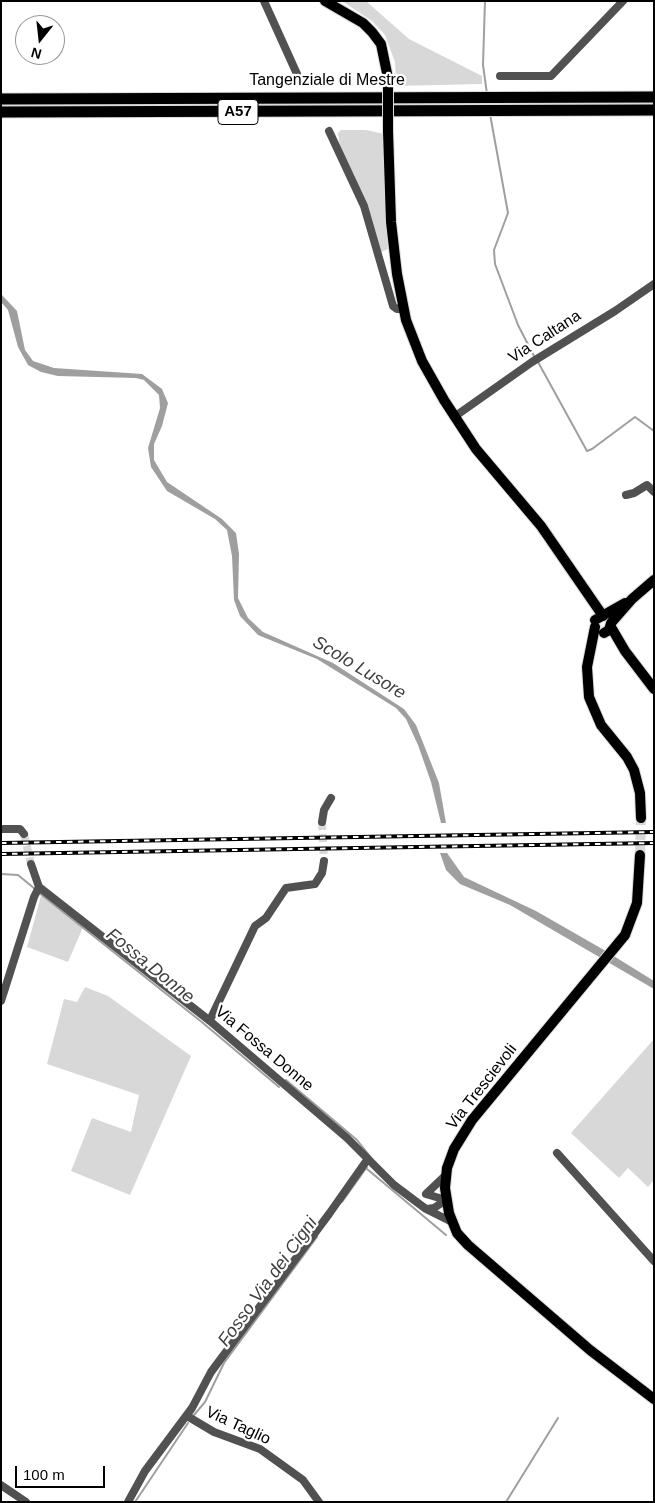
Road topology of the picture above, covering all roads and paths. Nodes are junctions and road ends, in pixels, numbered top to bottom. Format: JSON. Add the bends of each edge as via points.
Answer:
{"nodes":[{"id":1,"x":264,"y":1,"type":"edge"},
{"id":2,"x":326,"y":1,"type":"edge"},
{"id":3,"x":623,"y":1,"type":"edge"},
{"id":4,"x":296,"y":74,"type":"dead end"},
{"id":5,"x":500,"y":76,"type":"dead end"},
{"id":6,"x":654,"y":97,"type":"edge"},
{"id":7,"x":1,"y":99,"type":"edge"},
{"id":8,"x":654,"y":110,"type":"edge"},
{"id":9,"x":1,"y":112,"type":"edge"},
{"id":10,"x":329,"y":131,"type":"dead end"},
{"id":11,"x":654,"y":284,"type":"edge"},
{"id":12,"x":403,"y":309,"type":"junction"},
{"id":13,"x":454,"y":416,"type":"junction"},
{"id":14,"x":654,"y":492,"type":"edge"},
{"id":15,"x":626,"y":495,"type":"dead end"},
{"id":16,"x":654,"y":580,"type":"edge"},
{"id":17,"x":603,"y":625,"type":"junction"},
{"id":18,"x":654,"y":689,"type":"edge"},
{"id":19,"x":331,"y":798,"type":"dead end"},
{"id":20,"x":641,"y":818,"type":"tunnel mouth"},
{"id":21,"x":322,"y":822,"type":"tunnel mouth"},
{"id":22,"x":1,"y":829,"type":"edge"},
{"id":23,"x":24,"y":834,"type":"dead end"},
{"id":24,"x":640,"y":855,"type":"tunnel mouth"},
{"id":25,"x":324,"y":861,"type":"tunnel mouth"},
{"id":26,"x":31,"y":864,"type":"tunnel mouth"},
{"id":27,"x":37,"y":891,"type":"junction"},
{"id":28,"x":1,"y":1001,"type":"edge"},
{"id":29,"x":210,"y":1020,"type":"junction"},
{"id":30,"x":556,"y":1153,"type":"dead end"},
{"id":31,"x":367,"y":1160,"type":"junction"},
{"id":32,"x":446,"y":1175,"type":"junction"},
{"id":33,"x":426,"y":1194,"type":"junction"},
{"id":34,"x":413,"y":1198,"type":"junction"},
{"id":35,"x":446,"y":1200,"type":"junction"},
{"id":36,"x":426,"y":1209,"type":"junction"},
{"id":37,"x":452,"y":1222,"type":"junction"},
{"id":38,"x":654,"y":1261,"type":"edge"},
{"id":39,"x":654,"y":1399,"type":"edge"},
{"id":40,"x":187,"y":1416,"type":"junction"},
{"id":41,"x":1,"y":1485,"type":"edge"},
{"id":42,"x":26,"y":1502,"type":"edge"},
{"id":43,"x":128,"y":1502,"type":"edge"},
{"id":44,"x":319,"y":1502,"type":"edge"}],
"edges":[{"from":1,"to":4,"type":"street"},
{"from":2,"to":12,"type":"main road","bridge":true,"via":[[362,23],[381,44],[388,78],[391,222]]},
{"from":3,"to":5,"type":"street","via":[[551,76]]},
{"from":6,"to":7,"type":"highway","name":"Tangenziale di Mestre","number":"A57"},
{"from":8,"to":9,"type":"highway","name":"Tangenziale di Mestre","number":"A57"},
{"from":10,"to":12,"type":"street","via":[[359,193],[392,302],[397,309]]},
{"from":11,"to":13,"type":"street","name":"Via Caltana"},
{"from":12,"to":13,"type":"main road","via":[[422,361]]},
{"from":13,"to":17,"type":"main road","via":[[498,477],[541,526]]},
{"from":14,"to":15,"type":"street","via":[[647,485]]},
{"from":16,"to":17,"type":"main road"},
{"from":17,"to":18,"type":"main road"},
{"from":17,"to":20,"type":"main road","via":[[589,653],[586,678],[589,697],[601,725],[634,770],[640,793]]},
{"from":19,"to":21,"type":"street"},
{"from":22,"to":23,"type":"street","via":[[20,830]]},
{"from":24,"to":32,"type":"main road","name":"Via Trescievoli","via":[[637,903],[629,927],[472,1120],[454,1148]]},
{"from":25,"to":29,"type":"street","via":[[322,873],[314,884],[286,888],[266,918],[255,926]]},
{"from":26,"to":27,"type":"street"},
{"from":27,"to":28,"type":"street"},
{"from":27,"to":29,"type":"street","name":"Via Fossa Donne"},
{"from":29,"to":31,"type":"street","name":"Via Fossa Donne","via":[[347,1138]]},
{"from":30,"to":38,"type":"street"},
{"from":31,"to":34,"type":"street","name":"Via Fossa Donne","via":[[394,1186]]},
{"from":31,"to":40,"type":"street","via":[[211,1372]]},
{"from":32,"to":33,"type":"street"},
{"from":32,"to":35,"type":"main road","name":"Via Trescievoli"},
{"from":33,"to":34,"type":"street"},
{"from":33,"to":35,"type":"street"},
{"from":34,"to":36,"type":"street","name":"Via Fossa Donne"},
{"from":35,"to":36,"type":"street"},
{"from":35,"to":37,"type":"main road","name":"Via Trescievoli"},
{"from":36,"to":37,"type":"street","name":"Via Fossa Donne"},
{"from":37,"to":39,"type":"main road","name":"Via Trescievoli","via":[[462,1239],[477,1253],[590,1350]]},
{"from":40,"to":43,"type":"street","via":[[156,1456]]},
{"from":40,"to":44,"type":"street","name":"Via Taglio","via":[[214,1432],[260,1449],[303,1480]]},
{"from":41,"to":42,"type":"street"}]}
